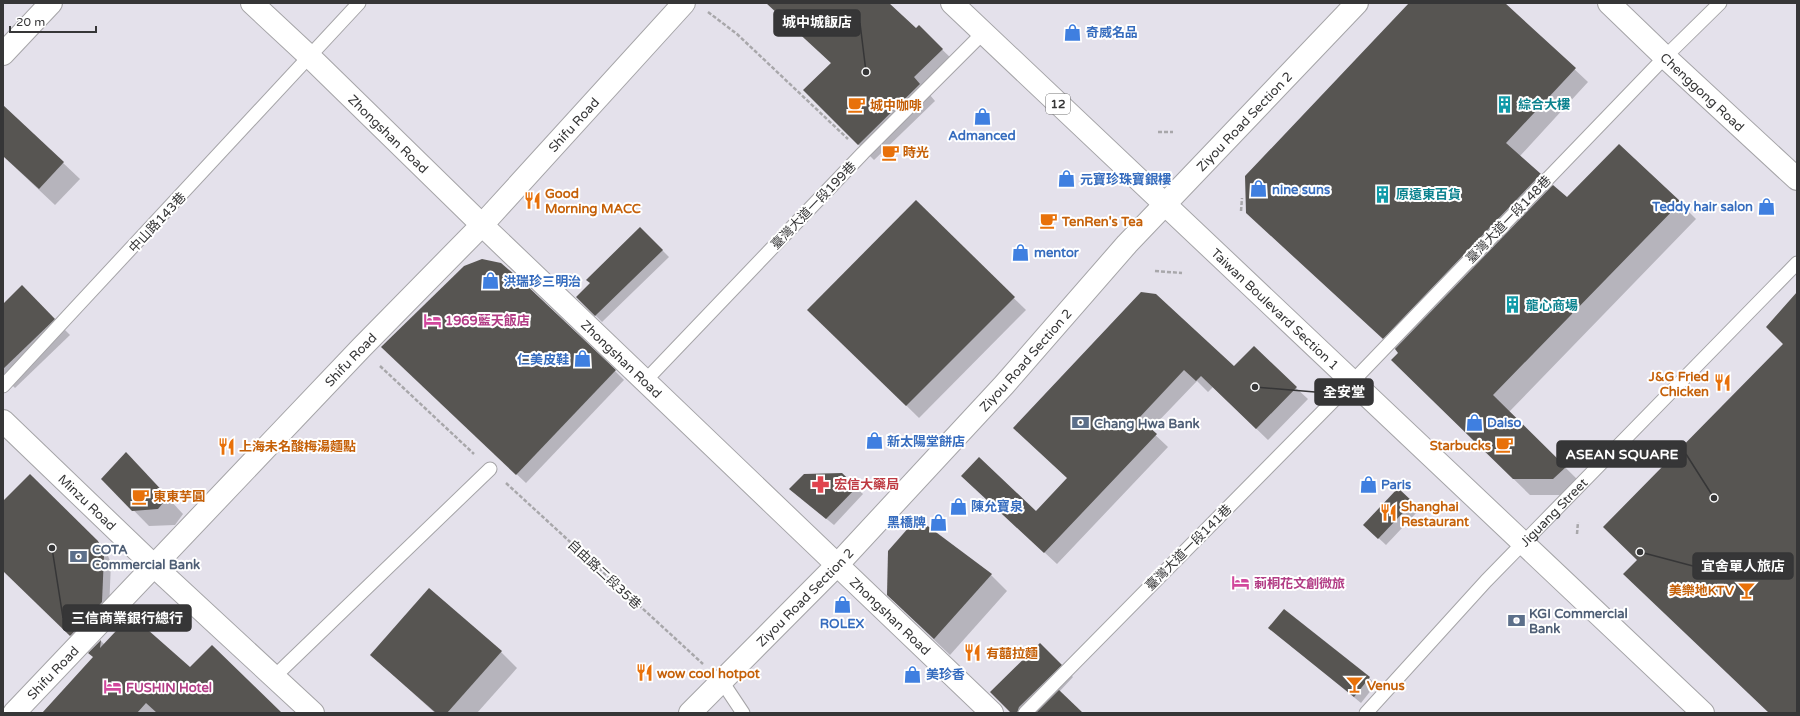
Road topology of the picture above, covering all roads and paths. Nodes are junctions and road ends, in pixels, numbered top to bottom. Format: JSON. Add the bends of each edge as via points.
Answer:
{"nodes":[{"id":1,"x":50,"y":3,"type":"edge"},
{"id":2,"x":252,"y":3,"type":"edge"},
{"id":3,"x":359,"y":3,"type":"edge"},
{"id":4,"x":684,"y":3,"type":"edge"},
{"id":5,"x":952,"y":3,"type":"edge"},
{"id":6,"x":1357,"y":3,"type":"edge"},
{"id":7,"x":1609,"y":3,"type":"edge"},
{"id":8,"x":1720,"y":3,"type":"edge"},
{"id":9,"x":707,"y":12,"type":"dead end"},
{"id":10,"x":983,"y":33,"type":"junction"},
{"id":11,"x":3,"y":54,"type":"edge"},
{"id":12,"x":310,"y":57,"type":"junction"},
{"id":13,"x":1664,"y":57,"type":"junction"},
{"id":14,"x":1158,"y":132,"type":"dead end"},
{"id":15,"x":1173,"y":132,"type":"dead end"},
{"id":16,"x":863,"y":153,"type":"junction"},
{"id":17,"x":1797,"y":179,"type":"edge"},
{"id":18,"x":1242,"y":198,"type":"dead end"},
{"id":19,"x":1164,"y":205,"type":"junction"},
{"id":20,"x":1241,"y":211,"type":"dead end"},
{"id":21,"x":482,"y":225,"type":"junction"},
{"id":22,"x":1797,"y":263,"type":"edge"},
{"id":23,"x":1154,"y":271,"type":"dead end"},
{"id":24,"x":1182,"y":274,"type":"dead end"},
{"id":25,"x":361,"y":348,"type":"junction"},
{"id":26,"x":646,"y":380,"type":"junction"},
{"id":27,"x":1352,"y":382,"type":"junction"},
{"id":28,"x":3,"y":386,"type":"edge"},
{"id":29,"x":3,"y":421,"type":"edge"},
{"id":30,"x":490,"y":468,"type":"junction"},
{"id":31,"x":1578,"y":522,"type":"dead end"},
{"id":32,"x":1577,"y":534,"type":"dead end"},
{"id":33,"x":1525,"y":544,"type":"junction"},
{"id":34,"x":838,"y":564,"type":"junction"},
{"id":35,"x":153,"y":565,"type":"junction"},
{"id":36,"x":274,"y":677,"type":"junction"},
{"id":37,"x":721,"y":680,"type":"junction"},
{"id":38,"x":1696,"y":711,"type":"edge"},
{"id":39,"x":14,"y":713,"type":"edge"},
{"id":40,"x":313,"y":713,"type":"edge"},
{"id":41,"x":690,"y":713,"type":"edge"},
{"id":42,"x":743,"y":713,"type":"edge"},
{"id":43,"x":992,"y":713,"type":"edge"},
{"id":44,"x":1025,"y":713,"type":"edge"},
{"id":45,"x":1366,"y":713,"type":"edge"}],
"edges":[{"from":1,"to":11,"type":"street"},
{"from":2,"to":12,"type":"street","name":"Zhongshan Road"},
{"from":3,"to":12,"type":"lane","name":"中山路143巷"},
{"from":4,"to":21,"type":"street","name":"Shifu Road"},
{"from":5,"to":10,"type":"street","name":"Taiwan Boulevard Section 1","number":"12"},
{"from":6,"to":19,"type":"street","name":"Ziyou Road Section 2"},
{"from":7,"to":13,"type":"street","name":"Chenggong Road"},
{"from":8,"to":13,"type":"lane","name":"臺灣大道一段148巷"},
{"from":9,"to":16,"type":"path","via":[[737,34]]},
{"from":10,"to":16,"type":"lane","name":"臺灣大道一段199巷"},
{"from":10,"to":19,"type":"street","name":"Taiwan Boulevard Section 1","number":"12"},
{"from":12,"to":21,"type":"street","name":"Zhongshan Road"},
{"from":12,"to":28,"type":"lane","name":"中山路143巷"},
{"from":13,"to":17,"type":"street","name":"Chenggong Road"},
{"from":13,"to":27,"type":"lane","name":"臺灣大道一段148巷"},
{"from":14,"to":15,"type":"path"},
{"from":16,"to":26,"type":"lane","name":"臺灣大道一段199巷"},
{"from":18,"to":20,"type":"path"},
{"from":19,"to":27,"type":"street","name":"Taiwan Boulevard Section 1","number":"12"},
{"from":19,"to":34,"type":"street","name":"Ziyou Road Section 2"},
{"from":21,"to":25,"type":"street","name":"Shifu Road"},
{"from":21,"to":26,"type":"street","name":"Zhongshan Road"},
{"from":22,"to":33,"type":"lane","name":"Jiguang Street"},
{"from":23,"to":24,"type":"path"},
{"from":25,"to":30,"type":"path","name":"自由路二段35巷"},
{"from":25,"to":35,"type":"street","name":"Shifu Road"},
{"from":26,"to":34,"type":"street","name":"Zhongshan Road"},
{"from":27,"to":33,"type":"street","name":"Taiwan Boulevard Section 1","number":"12"},
{"from":27,"to":44,"type":"lane","name":"臺灣大道一段141巷"},
{"from":29,"to":35,"type":"street","name":"Minzu Road"},
{"from":30,"to":36,"type":"lane"},
{"from":30,"to":37,"type":"path","name":"自由路二段35巷"},
{"from":31,"to":32,"type":"path"},
{"from":33,"to":38,"type":"street","name":"Taiwan Boulevard Section 1","number":"12"},
{"from":33,"to":45,"type":"lane","name":"Jiguang Street","via":[[1486,582]]},
{"from":34,"to":37,"type":"street","name":"Ziyou Road Section 2"},
{"from":34,"to":43,"type":"street","name":"Zhongshan Road"},
{"from":35,"to":36,"type":"street","name":"Minzu Road"},
{"from":35,"to":39,"type":"street","name":"Shifu Road"},
{"from":36,"to":40,"type":"street","name":"Minzu Road"},
{"from":37,"to":41,"type":"street","name":"Ziyou Road Section 2"},
{"from":37,"to":42,"type":"lane"}]}
